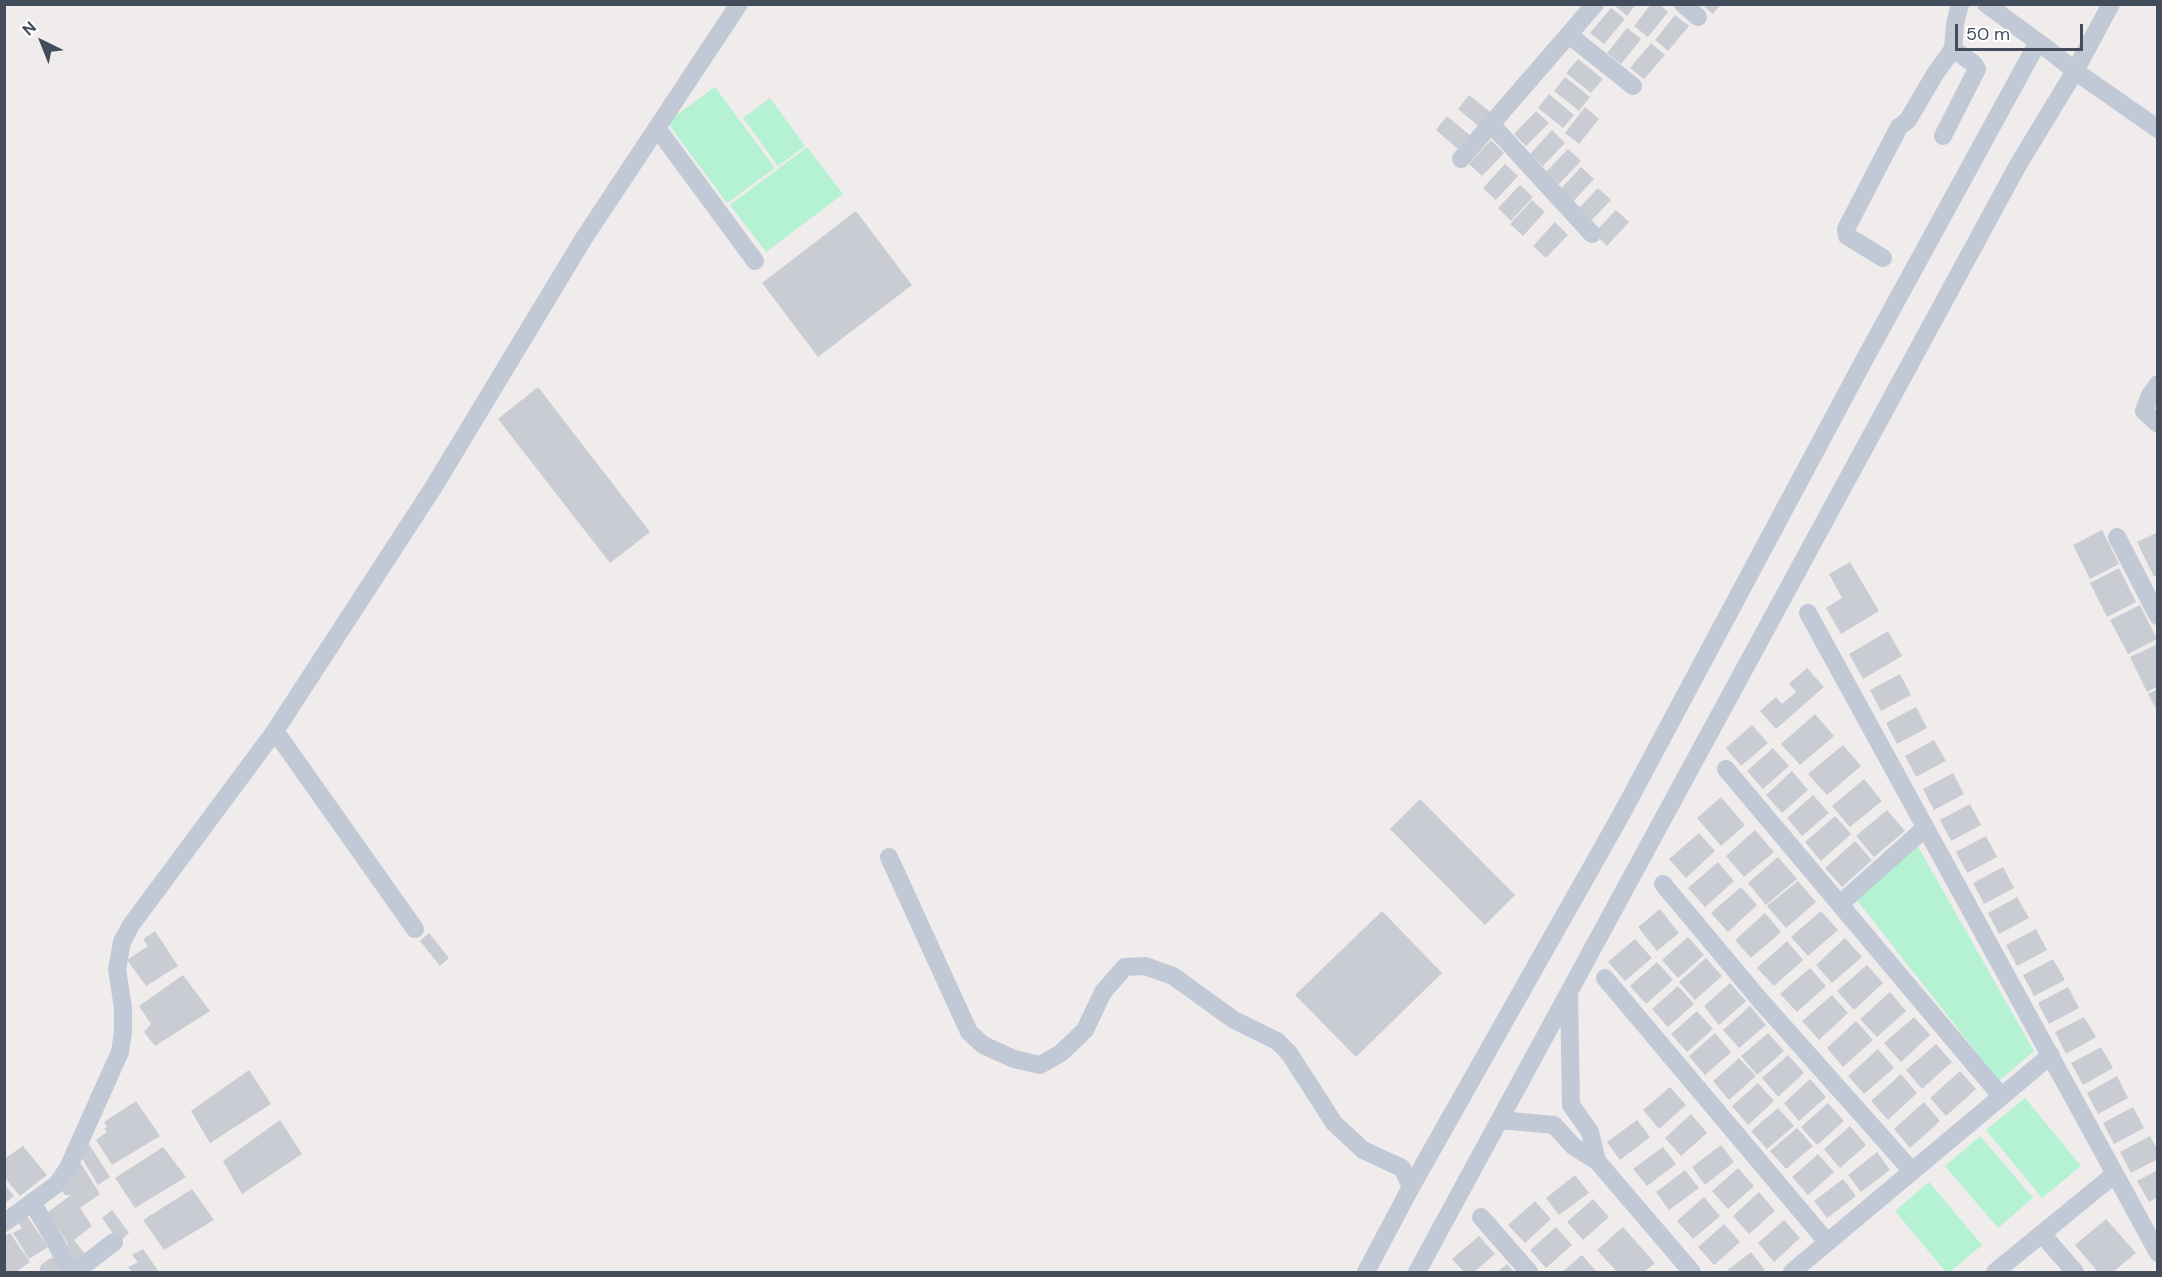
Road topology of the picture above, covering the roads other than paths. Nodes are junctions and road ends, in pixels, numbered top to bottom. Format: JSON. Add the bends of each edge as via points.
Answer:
{"nodes":[{"id":1,"x":739,"y":4,"type":"edge"},
{"id":2,"x":1595,"y":4,"type":"edge"},
{"id":3,"x":1683,"y":4,"type":"edge"},
{"id":4,"x":1960,"y":4,"type":"edge"},
{"id":5,"x":1986,"y":4,"type":"edge"},
{"id":6,"x":2110,"y":4,"type":"edge"},
{"id":7,"x":1698,"y":16,"type":"dead end"},
{"id":8,"x":1569,"y":34,"type":"junction"},
{"id":9,"x":2038,"y":42,"type":"junction"},
{"id":10,"x":1953,"y":49,"type":"junction"},
{"id":11,"x":2075,"y":71,"type":"junction"},
{"id":12,"x":1633,"y":86,"type":"dead end"},
{"id":13,"x":1491,"y":124,"type":"junction"},
{"id":14,"x":657,"y":128,"type":"junction"},
{"id":15,"x":2157,"y":129,"type":"edge"},
{"id":16,"x":1943,"y":136,"type":"dead end"},
{"id":17,"x":1461,"y":159,"type":"dead end"},
{"id":18,"x":1592,"y":234,"type":"dead end"},
{"id":19,"x":1883,"y":258,"type":"dead end"},
{"id":20,"x":755,"y":261,"type":"dead end"},
{"id":21,"x":2157,"y":384,"type":"edge"},
{"id":22,"x":2157,"y":424,"type":"edge"},
{"id":23,"x":2117,"y":537,"type":"dead end"},
{"id":24,"x":1808,"y":613,"type":"dead end"},
{"id":25,"x":2157,"y":616,"type":"edge"},
{"id":26,"x":275,"y":731,"type":"junction"},
{"id":27,"x":1726,"y":769,"type":"dead end"},
{"id":28,"x":1924,"y":828,"type":"junction"},
{"id":29,"x":889,"y":856,"type":"dead end"},
{"id":30,"x":1663,"y":884,"type":"dead end"},
{"id":31,"x":1840,"y":904,"type":"junction"},
{"id":32,"x":415,"y":929,"type":"dead end"},
{"id":33,"x":1605,"y":978,"type":"dead end"},
{"id":34,"x":1569,"y":990,"type":"junction"},
{"id":35,"x":2050,"y":1055,"type":"junction"},
{"id":36,"x":2001,"y":1096,"type":"junction"},
{"id":37,"x":1500,"y":1120,"type":"junction"},
{"id":38,"x":1597,"y":1161,"type":"junction"},
{"id":39,"x":1911,"y":1170,"type":"junction"},
{"id":40,"x":2115,"y":1174,"type":"junction"},
{"id":41,"x":1411,"y":1187,"type":"junction"},
{"id":42,"x":32,"y":1202,"type":"junction"},
{"id":43,"x":1481,"y":1217,"type":"dead end"},
{"id":44,"x":4,"y":1223,"type":"edge"},
{"id":45,"x":2042,"y":1234,"type":"junction"},
{"id":46,"x":114,"y":1242,"type":"dead end"},
{"id":47,"x":1827,"y":1242,"type":"junction"},
{"id":48,"x":2157,"y":1252,"type":"edge"},
{"id":49,"x":70,"y":1272,"type":"edge"},
{"id":50,"x":75,"y":1272,"type":"edge"},
{"id":51,"x":1366,"y":1272,"type":"edge"},
{"id":52,"x":1417,"y":1272,"type":"edge"},
{"id":53,"x":1529,"y":1272,"type":"edge"},
{"id":54,"x":1692,"y":1272,"type":"edge"},
{"id":55,"x":1792,"y":1272,"type":"edge"},
{"id":56,"x":1995,"y":1272,"type":"edge"},
{"id":57,"x":2074,"y":1272,"type":"edge"}],
"edges":[{"from":1,"to":14,"type":"street"},
{"from":2,"to":8,"type":"street"},
{"from":3,"to":7,"type":"street"},
{"from":4,"to":10,"type":"street"},
{"from":5,"to":9,"type":"street"},
{"from":6,"to":11,"type":"street"},
{"from":8,"to":12,"type":"street"},
{"from":8,"to":13,"type":"street"},
{"from":9,"to":11,"type":"street"},
{"from":9,"to":41,"type":"street","via":[[1621,815]]},
{"from":10,"to":16,"type":"street","via":[[1977,69]]},
{"from":10,"to":19,"type":"street","via":[[1908,120],[1899,127],[1846,229],[1848,236]]},
{"from":11,"to":15,"type":"street"},
{"from":11,"to":34,"type":"street","via":[[2018,165]]},
{"from":13,"to":17,"type":"street"},
{"from":13,"to":18,"type":"street"},
{"from":14,"to":20,"type":"street"},
{"from":14,"to":26,"type":"street"},
{"from":21,"to":22,"type":"street","via":[[2144,411]]},
{"from":23,"to":25,"type":"street"},
{"from":24,"to":28,"type":"street"},
{"from":26,"to":32,"type":"street"},
{"from":26,"to":42,"type":"street","via":[[122,942],[117,969],[123,1008],[120,1052],[68,1168],[57,1184]]},
{"from":27,"to":31,"type":"street"},
{"from":28,"to":31,"type":"street"},
{"from":28,"to":35,"type":"street"},
{"from":29,"to":41,"type":"street","via":[[969,1032],[983,1046],[1040,1065],[1061,1053],[1085,1030],[1103,992],[1125,967],[1145,966],[1173,976],[1234,1020],[1277,1041],[1289,1053],[1334,1123],[1363,1150],[1402,1168]]},
{"from":30,"to":39,"type":"street"},
{"from":31,"to":36,"type":"street"},
{"from":33,"to":47,"type":"street"},
{"from":34,"to":37,"type":"street"},
{"from":34,"to":38,"type":"street","via":[[1571,1105],[1590,1132]]},
{"from":35,"to":36,"type":"street"},
{"from":35,"to":40,"type":"street"},
{"from":36,"to":39,"type":"street"},
{"from":37,"to":38,"type":"street","via":[[1554,1125],[1573,1146]]},
{"from":37,"to":52,"type":"street"},
{"from":38,"to":54,"type":"street"},
{"from":39,"to":47,"type":"street"},
{"from":40,"to":45,"type":"street"},
{"from":40,"to":48,"type":"street"},
{"from":41,"to":51,"type":"street"},
{"from":42,"to":44,"type":"street"},
{"from":42,"to":49,"type":"street"},
{"from":43,"to":53,"type":"street"},
{"from":45,"to":56,"type":"street"},
{"from":45,"to":57,"type":"street"},
{"from":46,"to":50,"type":"street"},
{"from":47,"to":55,"type":"street"}]}
